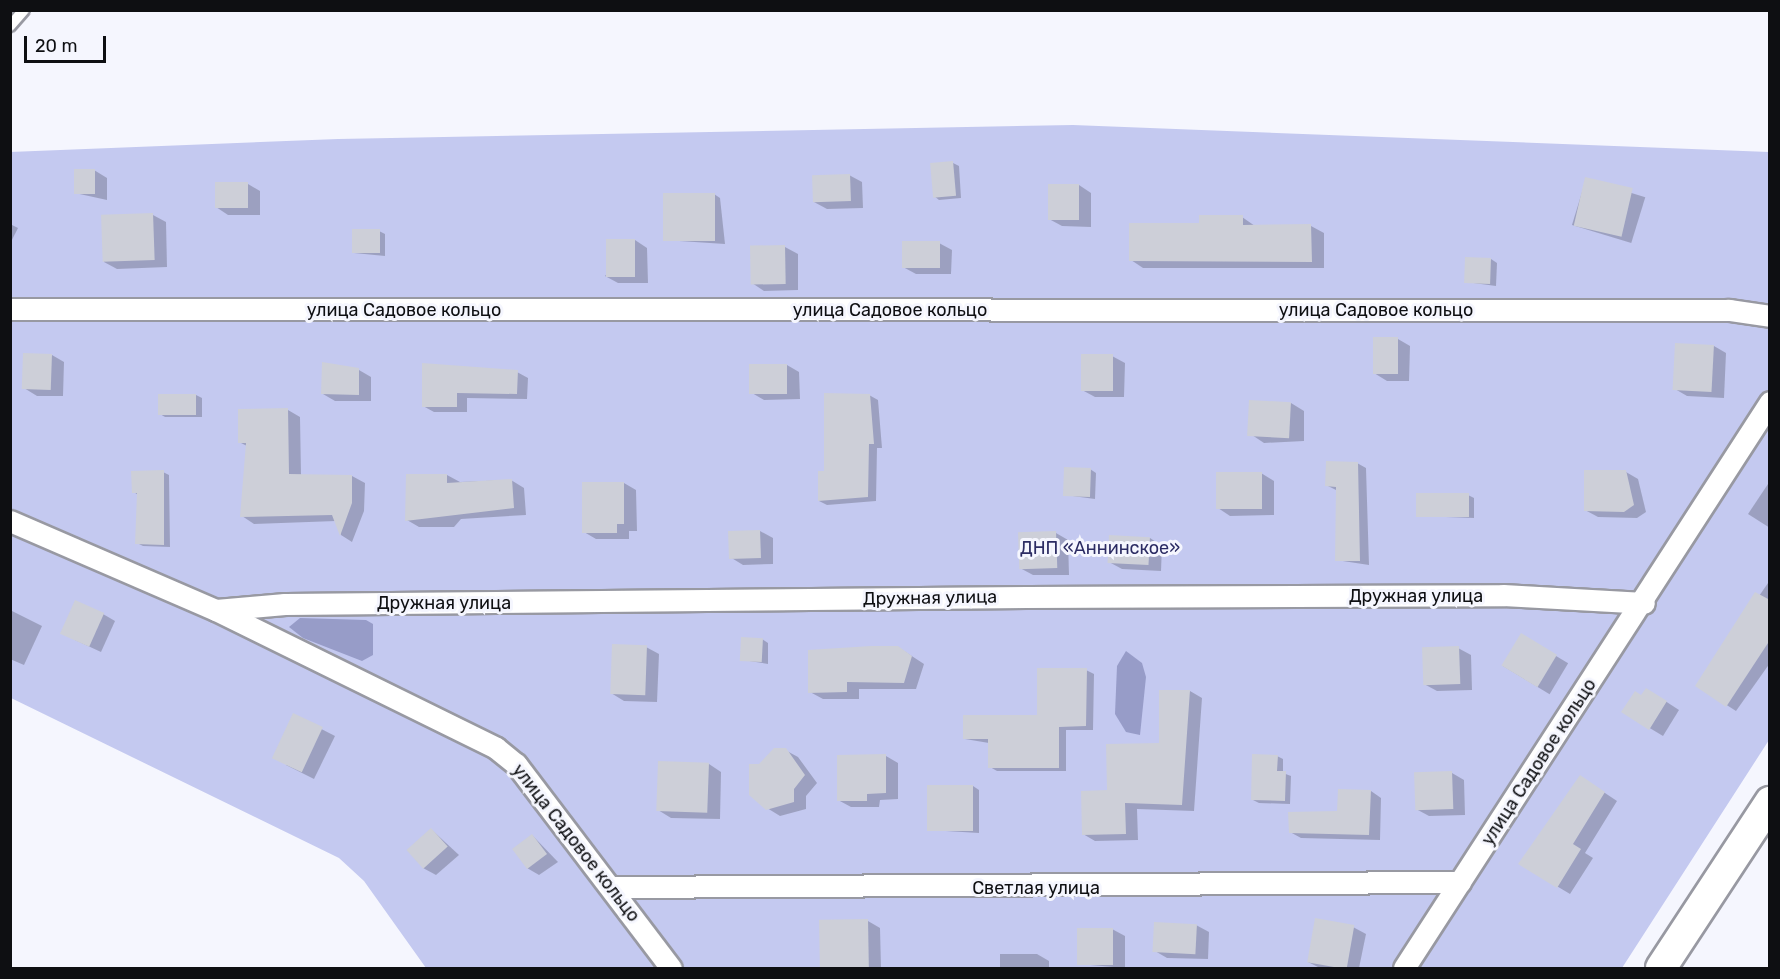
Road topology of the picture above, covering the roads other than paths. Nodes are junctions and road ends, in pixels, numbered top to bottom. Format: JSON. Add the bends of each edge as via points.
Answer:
{"nodes":[{"id":1,"x":24,"y":10,"type":"edge"},
{"id":2,"x":10,"y":26,"type":"edge"},
{"id":3,"x":10,"y":309,"type":"edge"},
{"id":4,"x":1770,"y":316,"type":"edge"},
{"id":5,"x":1770,"y":402,"type":"edge"},
{"id":6,"x":10,"y":521,"type":"edge"},
{"id":7,"x":1644,"y":603,"type":"junction"},
{"id":8,"x":216,"y":610,"type":"junction"},
{"id":9,"x":1770,"y":802,"type":"edge"},
{"id":10,"x":1460,"y":882,"type":"junction"},
{"id":11,"x":612,"y":887,"type":"junction"},
{"id":12,"x":671,"y":969,"type":"edge"},
{"id":13,"x":1404,"y":969,"type":"edge"},
{"id":14,"x":1660,"y":969,"type":"edge"}],
"edges":[{"from":1,"to":2,"type":"lane"},
{"from":3,"to":4,"type":"street","name":"улица Садовое кольцо","via":[[1729,310]]},
{"from":5,"to":7,"type":"street","name":"улица Садовое кольцо"},
{"from":6,"to":8,"type":"street","name":"улица Садовое кольцо"},
{"from":7,"to":8,"type":"street","name":"Дружная улица","via":[[1503,595],[1026,597],[285,604]]},
{"from":7,"to":10,"type":"street","name":"улица Садовое кольцо"},
{"from":8,"to":11,"type":"street","name":"улица Садовое кольцо","via":[[495,748],[516,764]]},
{"from":9,"to":14,"type":"main road"},
{"from":10,"to":11,"type":"street","name":"Светлая улица"},
{"from":10,"to":13,"type":"street","name":"улица Садовое кольцо"},
{"from":11,"to":12,"type":"street","name":"улица Садовое кольцо"}]}
